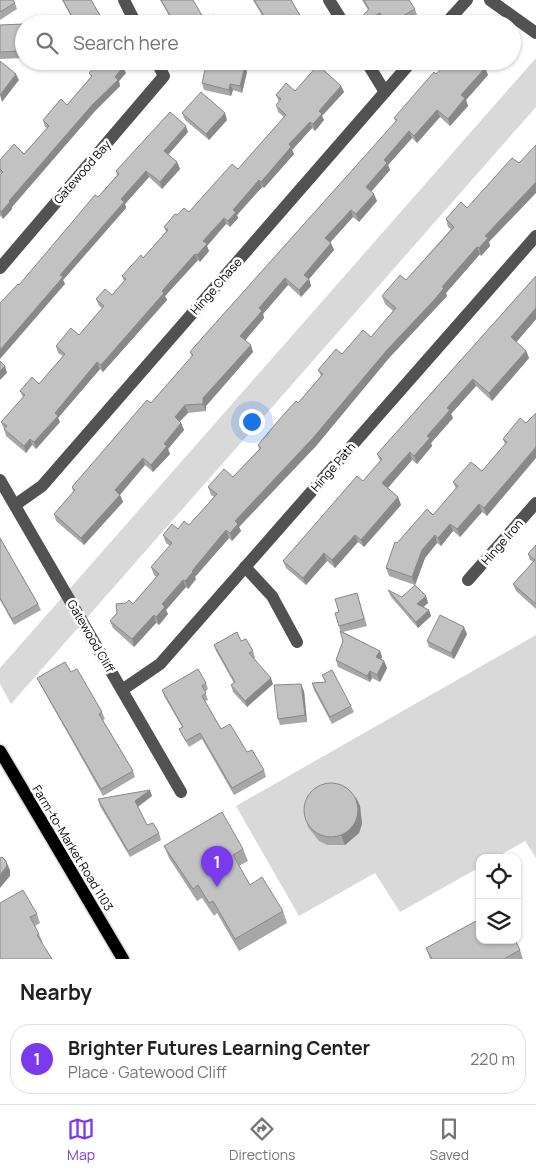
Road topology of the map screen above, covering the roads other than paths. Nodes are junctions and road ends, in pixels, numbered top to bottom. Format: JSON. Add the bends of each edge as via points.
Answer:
{"nodes":[{"id":1,"x":124,"y":0,"type":"edge"},
{"id":2,"x":329,"y":0,"type":"edge"},
{"id":3,"x":467,"y":0,"type":"edge"},
{"id":4,"x":490,"y":0,"type":"edge"},
{"id":5,"x":132,"y":15,"type":"edge"},
{"id":6,"x":338,"y":15,"type":"edge"},
{"id":7,"x":454,"y":15,"type":"edge"},
{"id":8,"x":511,"y":15,"type":"edge"},
{"id":9,"x":521,"y":22,"type":"edge"},
{"id":10,"x":536,"y":33,"type":"edge"},
{"id":11,"x":161,"y":70,"type":"edge"},
{"id":12,"x":372,"y":70,"type":"edge"},
{"id":13,"x":404,"y":70,"type":"edge"},
{"id":14,"x":385,"y":92,"type":"junction"},
{"id":15,"x":534,"y":241,"type":"edge"},
{"id":16,"x":0,"y":268,"type":"edge"},
{"id":17,"x":0,"y":480,"type":"edge"},
{"id":18,"x":536,"y":503,"type":"edge"},
{"id":19,"x":15,"y":506,"type":"junction"},
{"id":20,"x":245,"y":567,"type":"junction"},
{"id":21,"x":468,"y":580,"type":"dead end"},
{"id":22,"x":297,"y":642,"type":"dead end"},
{"id":23,"x":122,"y":690,"type":"junction"},
{"id":24,"x":0,"y":752,"type":"edge"},
{"id":25,"x":181,"y":792,"type":"dead end"},
{"id":26,"x":123,"y":959,"type":"edge"}],
"edges":[{"from":1,"to":5,"type":"street"},
{"from":2,"to":6,"type":"street"},
{"from":3,"to":7,"type":"street"},
{"from":4,"to":8,"type":"street"},
{"from":9,"to":10,"type":"street"},
{"from":11,"to":16,"type":"street","name":"Gatewood Bay","via":[[164,76]]},
{"from":12,"to":14,"type":"street"},
{"from":13,"to":14,"type":"street","name":"Hinge Chase"},
{"from":14,"to":19,"type":"street","name":"Hinge Chase","via":[[42,486]]},
{"from":15,"to":20,"type":"street","name":"Hinge Path"},
{"from":17,"to":19,"type":"street","name":"Gatewood Cliff"},
{"from":18,"to":21,"type":"street","name":"Hinge Iron"},
{"from":19,"to":23,"type":"street","name":"Gatewood Cliff"},
{"from":20,"to":22,"type":"street","via":[[272,596]]},
{"from":20,"to":23,"type":"street","name":"Hinge Path","via":[[160,664]]},
{"from":23,"to":25,"type":"street","name":"Gatewood Cliff"},
{"from":24,"to":26,"type":"main road","name":"Farm-to-Market Road 1103"}]}
